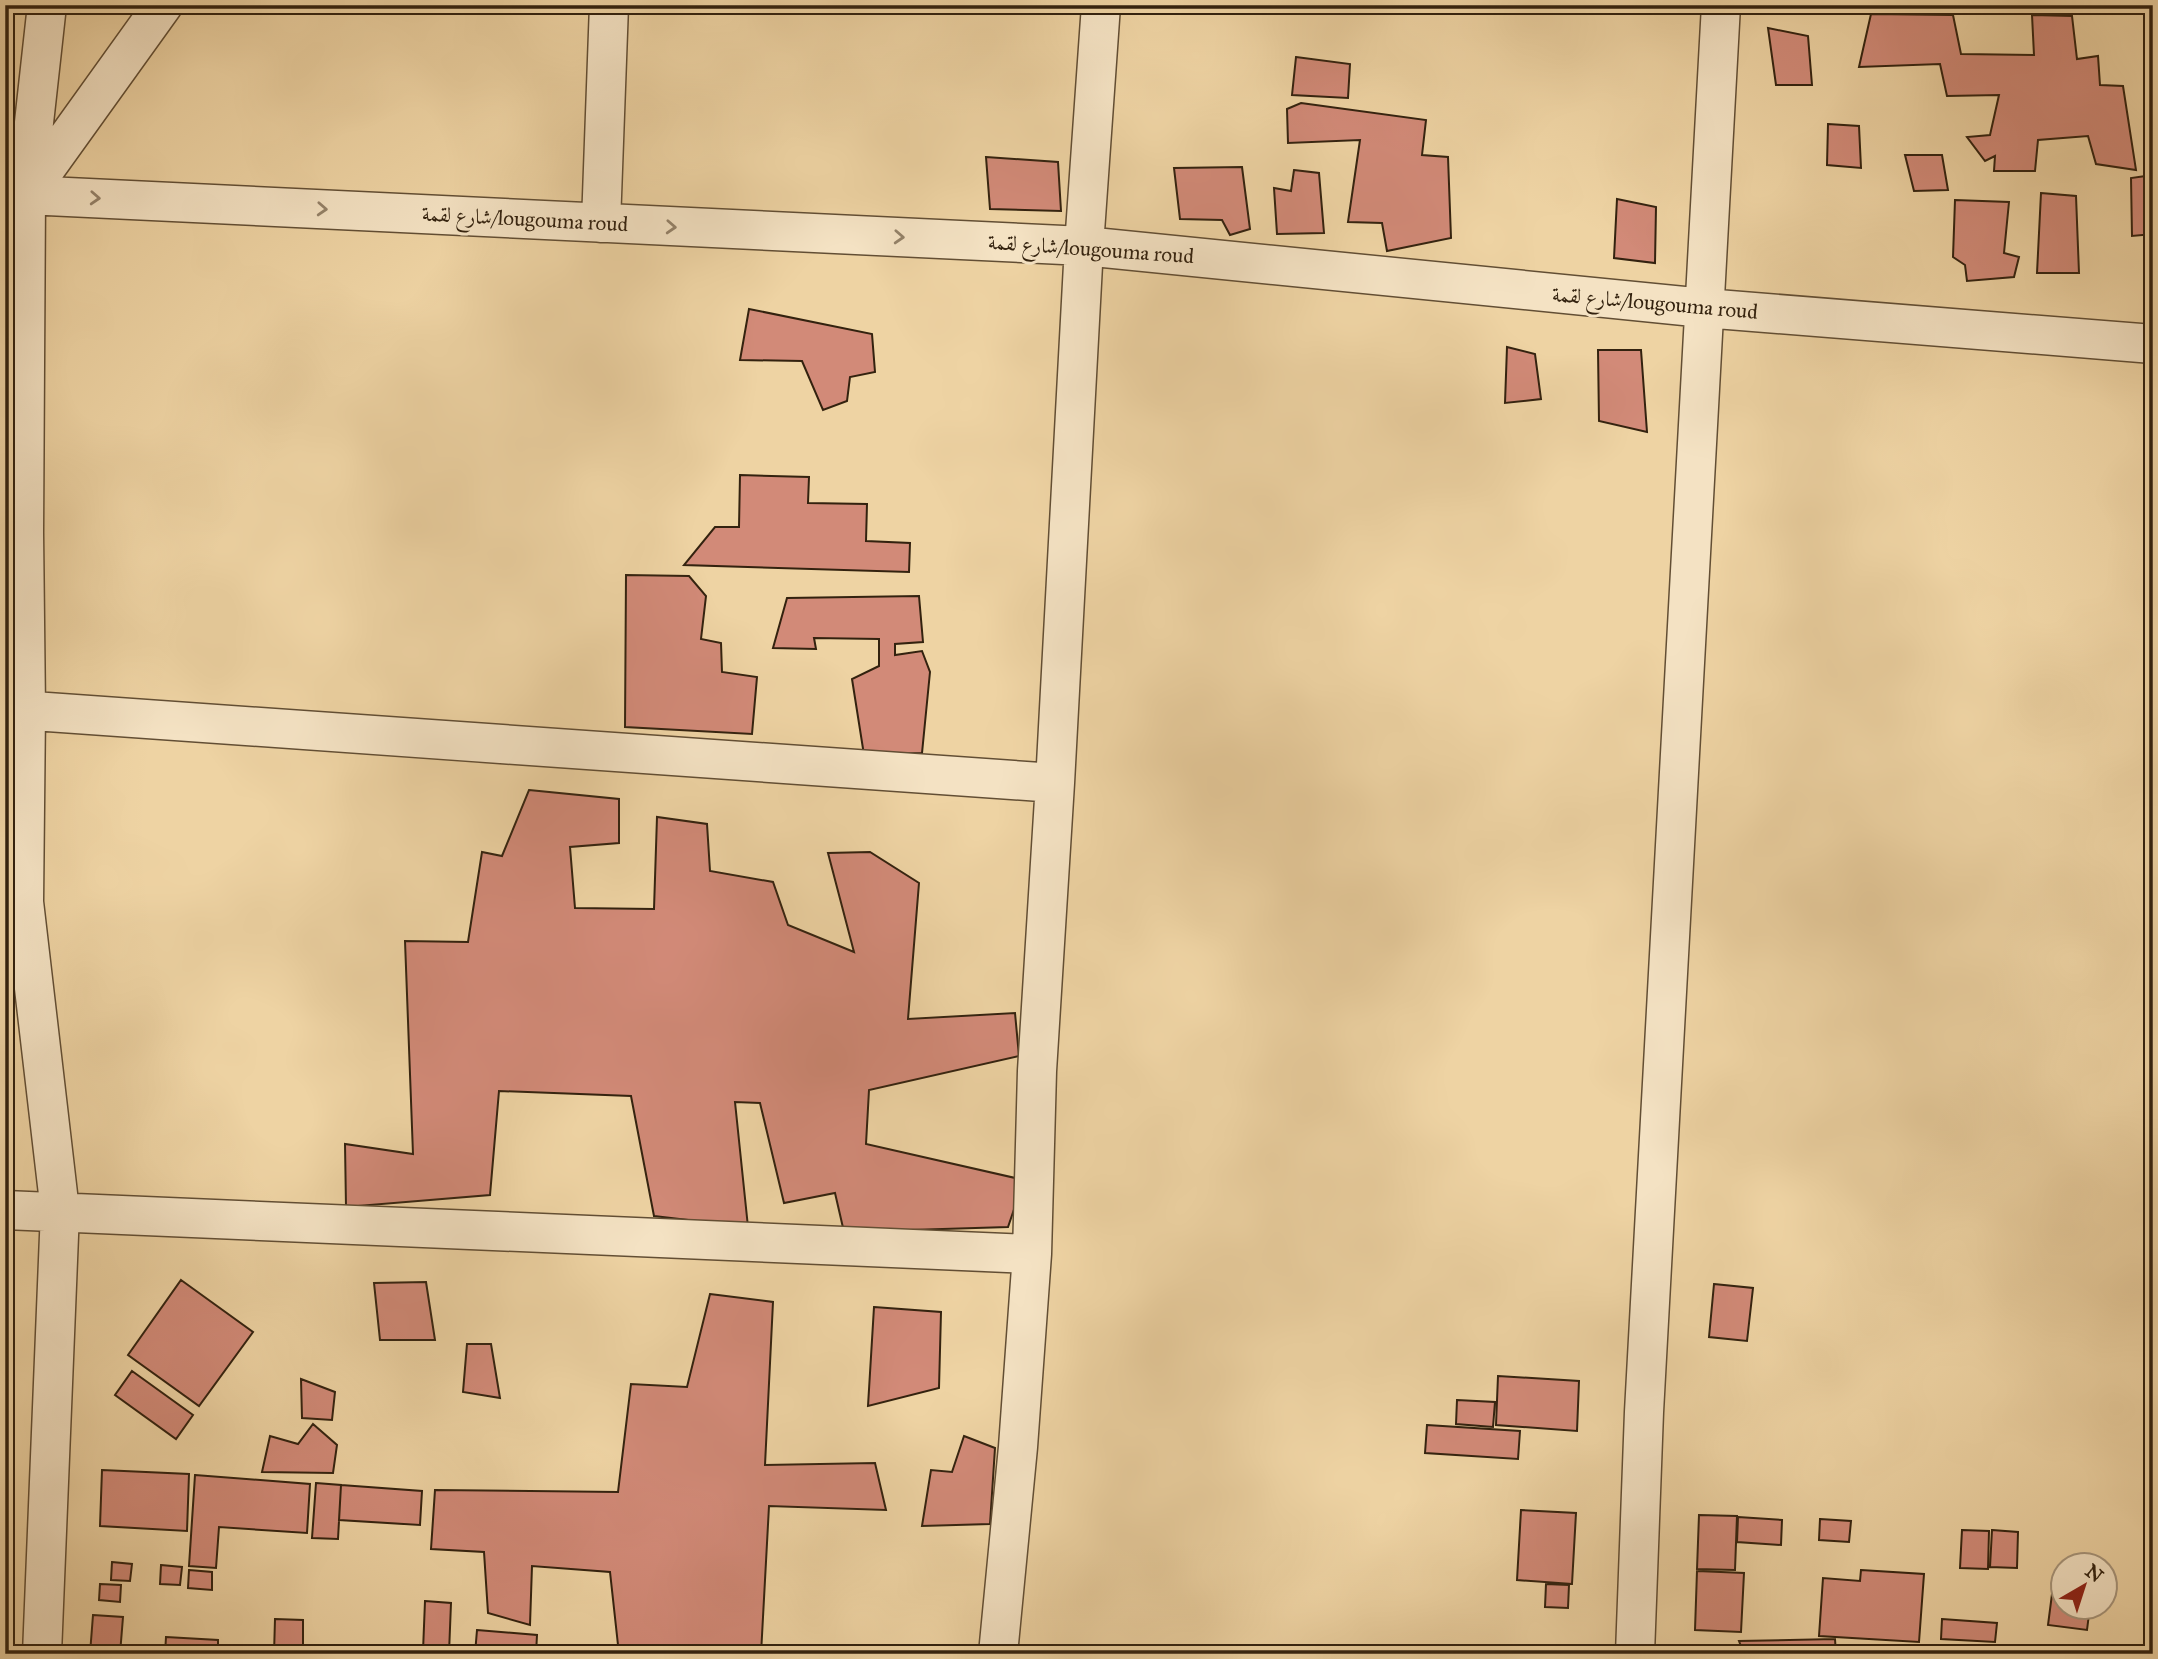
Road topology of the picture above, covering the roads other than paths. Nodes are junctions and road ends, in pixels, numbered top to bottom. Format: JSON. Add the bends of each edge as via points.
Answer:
{"nodes":[{"id":1,"x":47,"y":5,"type":"edge"},
{"id":2,"x":163,"y":5,"type":"edge"},
{"id":3,"x":609,"y":5,"type":"edge"},
{"id":4,"x":1101,"y":5,"type":"edge"},
{"id":5,"x":1721,"y":5,"type":"edge"},
{"id":6,"x":16,"y":194,"type":"edge"},
{"id":7,"x":601,"y":223,"type":"junction"},
{"id":8,"x":1084,"y":246,"type":"junction"},
{"id":9,"x":1704,"y":308,"type":"junction"},
{"id":10,"x":2153,"y":344,"type":"edge"},
{"id":11,"x":16,"y":709,"type":"edge"},
{"id":12,"x":1055,"y":783,"type":"junction"},
{"id":13,"x":5,"y":1210,"type":"edge"},
{"id":14,"x":60,"y":1211,"type":"junction"},
{"id":15,"x":1031,"y":1254,"type":"junction"},
{"id":16,"x":42,"y":1654,"type":"edge"},
{"id":17,"x":998,"y":1654,"type":"edge"},
{"id":18,"x":1635,"y":1654,"type":"edge"}],
"edges":[{"from":1,"to":6,"type":"street"},
{"from":2,"to":6,"type":"street"},
{"from":3,"to":7,"type":"street"},
{"from":4,"to":8,"type":"street"},
{"from":5,"to":9,"type":"street"},
{"from":6,"to":7,"type":"street","name":"شارع لقمة/lougouma roud","one_way":true},
{"from":6,"to":11,"type":"street","via":[[24,533]]},
{"from":7,"to":8,"type":"street","name":"شارع لقمة/lougouma roud","one_way":true},
{"from":8,"to":9,"type":"street","name":"شارع لقمة/lougouma roud"},
{"from":8,"to":12,"type":"street"},
{"from":9,"to":10,"type":"street","name":"شارع لقمة/lougouma roud"},
{"from":9,"to":18,"type":"street"},
{"from":11,"to":12,"type":"street"},
{"from":11,"to":14,"type":"street","via":[[24,902]]},
{"from":12,"to":15,"type":"street"},
{"from":13,"to":14,"type":"street"},
{"from":14,"to":15,"type":"street"},
{"from":14,"to":16,"type":"street"},
{"from":15,"to":17,"type":"street"}]}
